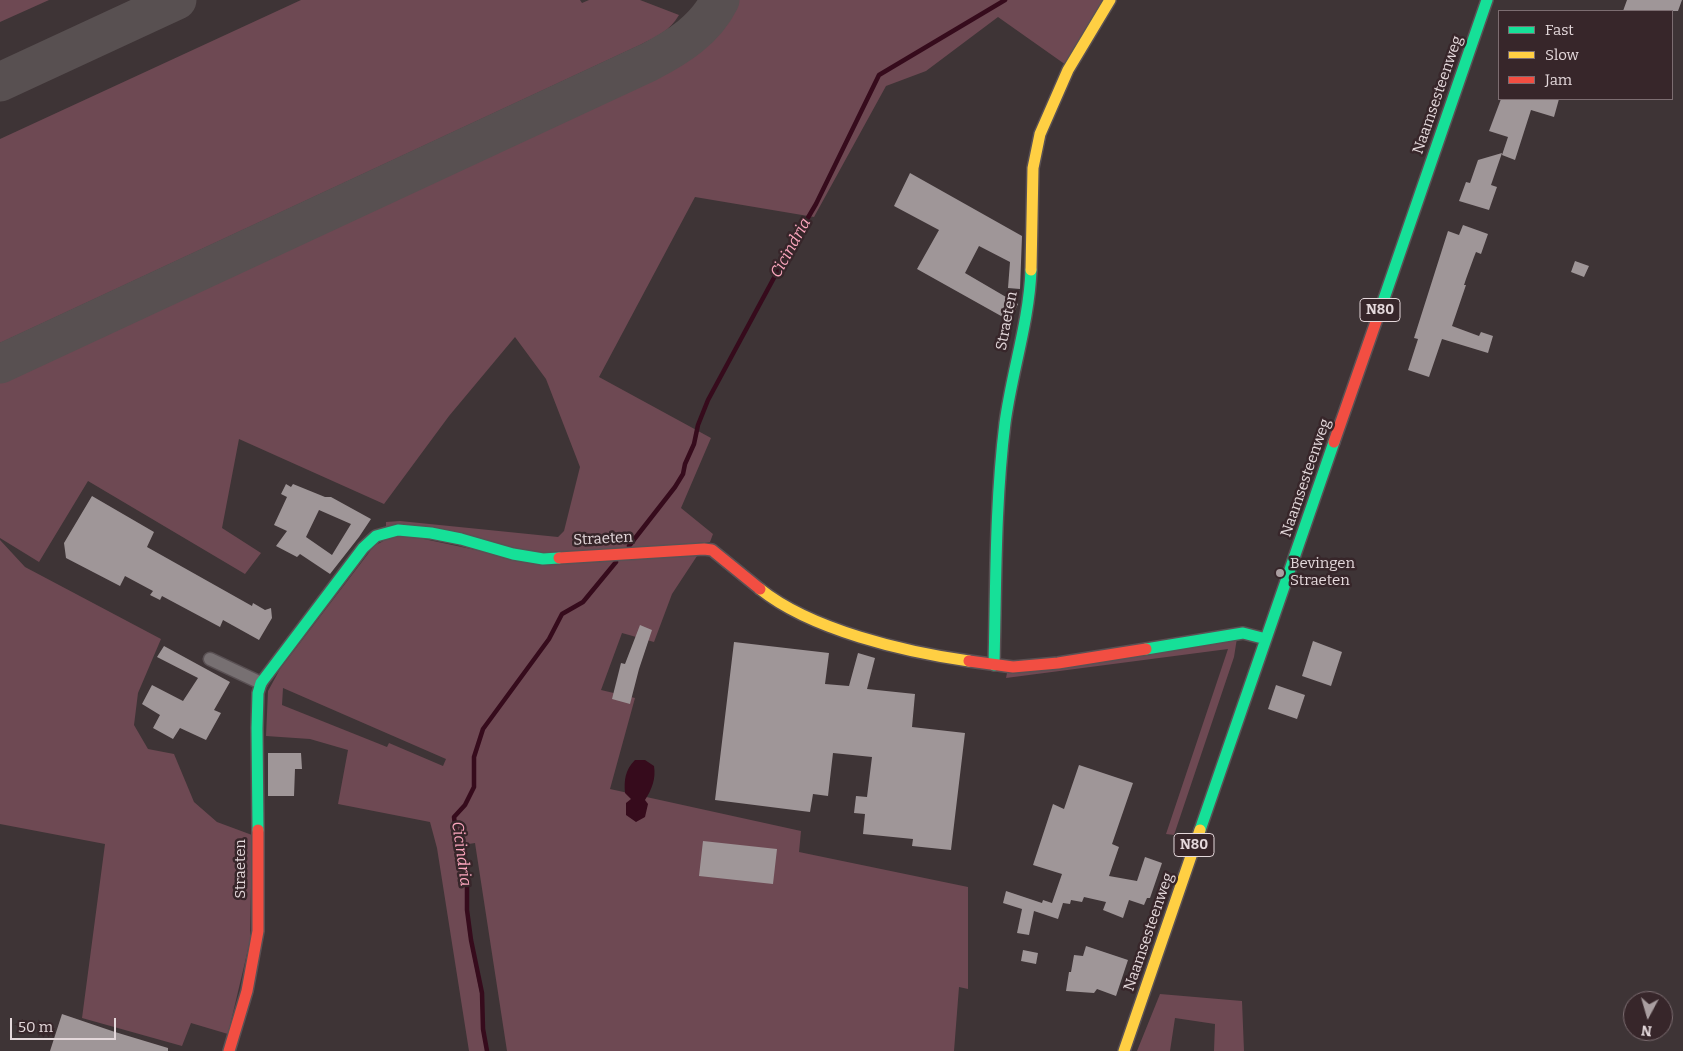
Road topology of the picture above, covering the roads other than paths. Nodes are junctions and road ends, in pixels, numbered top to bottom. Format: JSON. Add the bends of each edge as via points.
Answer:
{"nodes":[{"id":1,"x":1110,"y":0,"type":"edge"},
{"id":2,"x":1487,"y":0,"type":"edge"},
{"id":3,"x":1266,"y":638,"type":"junction"},
{"id":4,"x":210,"y":659,"type":"dead end"},
{"id":5,"x":994,"y":665,"type":"junction"},
{"id":6,"x":261,"y":683,"type":"junction"},
{"id":7,"x":229,"y":1051,"type":"edge"},
{"id":8,"x":1124,"y":1051,"type":"edge"}],
"edges":[{"from":1,"to":5,"type":"street","name":"Straeten","via":[[1068,70],[1040,134],[1033,168],[1030,294],[1011,384],[999,486]]},
{"from":2,"to":3,"type":"street","name":"Naamsesteenweg","number":"N80"},
{"from":3,"to":5,"type":"street","name":"Straeten","via":[[1243,633],[1058,663],[1013,667]]},
{"from":3,"to":8,"type":"street","name":"Naamsesteenweg","number":"N80"},
{"from":4,"to":6,"type":"street"},
{"from":5,"to":6,"type":"street","name":"Straeten","via":[[890,645],[828,627],[765,593],[712,550],[543,559],[431,533],[398,530],[376,536],[363,548]]},
{"from":6,"to":7,"type":"street","name":"Straeten","via":[[257,728],[258,931],[255,958]]}]}
